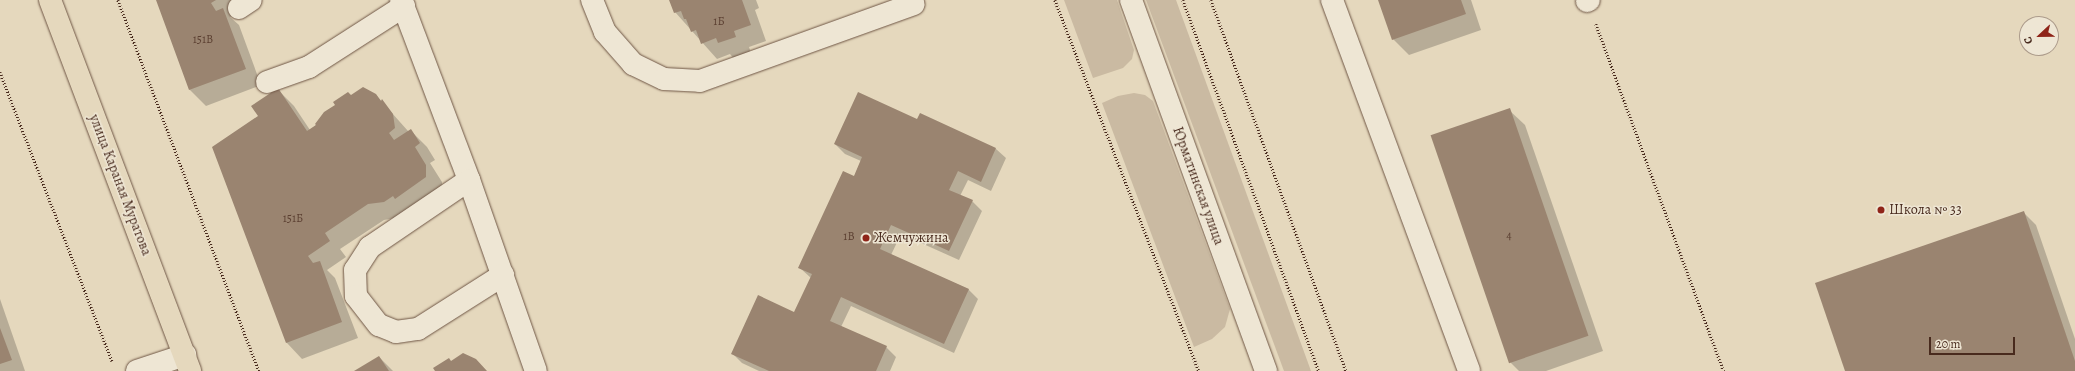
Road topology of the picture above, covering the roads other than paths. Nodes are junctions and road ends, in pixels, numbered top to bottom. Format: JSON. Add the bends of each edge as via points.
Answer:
{"nodes":[{"id":1,"x":50,"y":0,"type":"edge"},
{"id":2,"x":592,"y":0,"type":"edge"},
{"id":3,"x":1131,"y":0,"type":"edge"},
{"id":4,"x":1332,"y":0,"type":"edge"},
{"id":5,"x":917,"y":1,"type":"edge"},
{"id":6,"x":402,"y":3,"type":"edge"},
{"id":7,"x":267,"y":82,"type":"dead end"},
{"id":8,"x":469,"y":180,"type":"junction"},
{"id":9,"x":503,"y":275,"type":"junction"},
{"id":10,"x":187,"y":363,"type":"edge"},
{"id":11,"x":138,"y":371,"type":"edge"},
{"id":12,"x":536,"y":371,"type":"edge"},
{"id":13,"x":1266,"y":371,"type":"edge"},
{"id":14,"x":1469,"y":371,"type":"edge"}],
"edges":[{"from":1,"to":10,"type":"main road","name":"улица Караная Муратова"},
{"from":2,"to":5,"type":"street","via":[[604,32],[633,64],[664,79],[700,82]]},
{"from":3,"to":13,"type":"street","name":"Юрматинская улица"},
{"from":4,"to":14,"type":"street"},
{"from":6,"to":7,"type":"street","via":[[309,67]]},
{"from":6,"to":8,"type":"street"},
{"from":8,"to":9,"type":"street"},
{"from":8,"to":9,"type":"street","via":[[370,247],[355,270],[356,296],[378,325],[396,332],[418,329]]},
{"from":9,"to":12,"type":"street"},
{"from":10,"to":11,"type":"street"}]}
